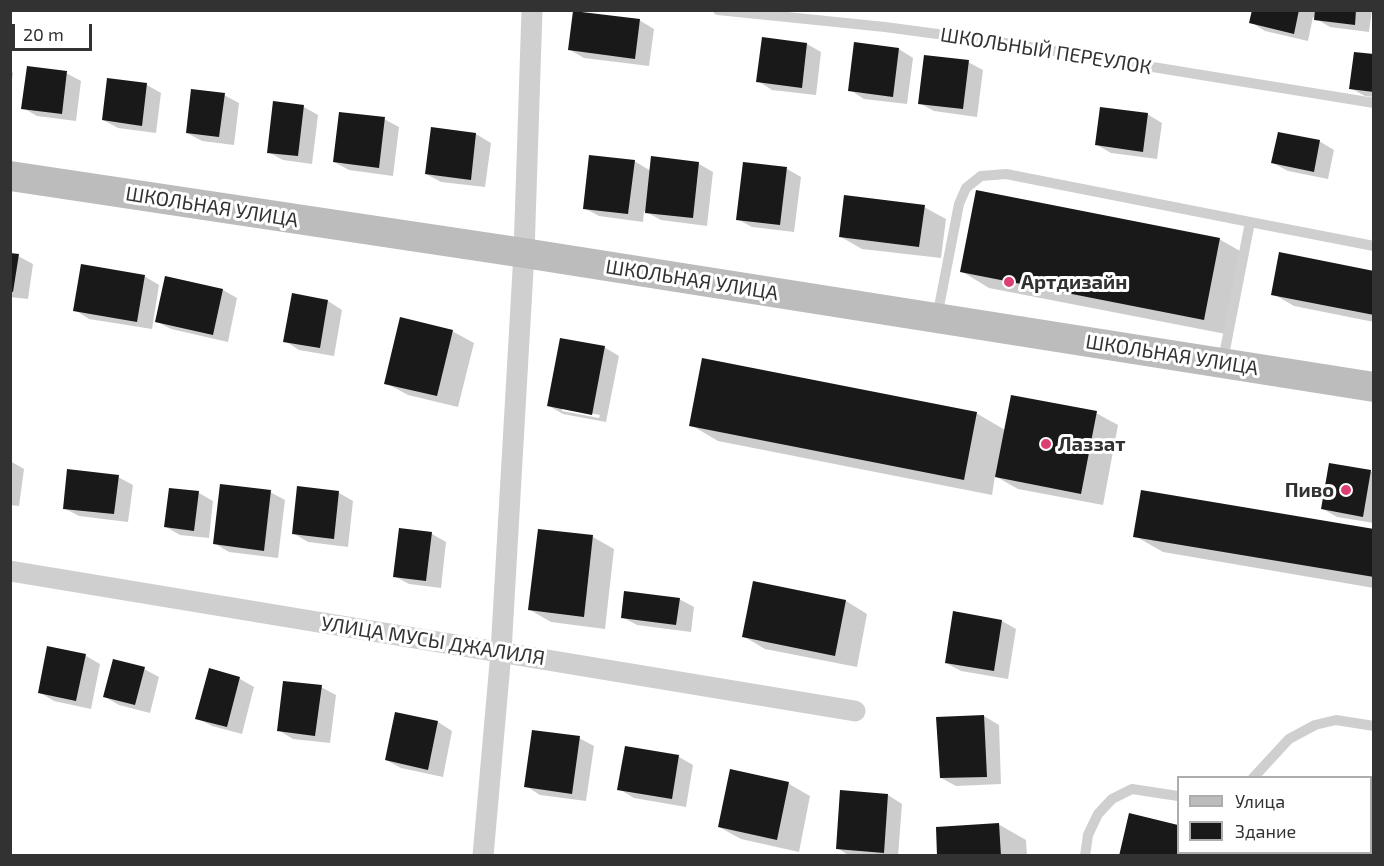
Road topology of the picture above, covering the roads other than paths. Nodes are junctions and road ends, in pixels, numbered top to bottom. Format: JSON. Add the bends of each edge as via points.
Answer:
{"nodes":[{"id":1,"x":532,"y":10,"type":"edge"},
{"id":2,"x":718,"y":10,"type":"edge"},
{"id":3,"x":1374,"y":103,"type":"edge"},
{"id":4,"x":10,"y":176,"type":"edge"},
{"id":5,"x":1250,"y":222,"type":"junction"},
{"id":6,"x":1374,"y":246,"type":"edge"},
{"id":7,"x":524,"y":253,"type":"junction"},
{"id":8,"x":937,"y":318,"type":"junction"},
{"id":9,"x":1223,"y":363,"type":"junction"},
{"id":10,"x":1374,"y":387,"type":"edge"},
{"id":11,"x":10,"y":570,"type":"edge"},
{"id":12,"x":501,"y":652,"type":"junction"},
{"id":13,"x":855,"y":711,"type":"dead end"},
{"id":14,"x":1374,"y":726,"type":"edge"},
{"id":15,"x":1254,"y":776,"type":"edge"},
{"id":16,"x":1177,"y":796,"type":"edge"},
{"id":17,"x":483,"y":855,"type":"edge"},
{"id":18,"x":1085,"y":855,"type":"edge"}],
"edges":[{"from":1,"to":7,"type":"street"},
{"from":2,"to":3,"type":"lane","name":"ШКОЛЬНЫЙ ПЕРЕУЛОК","via":[[983,40]]},
{"from":4,"to":7,"type":"street","name":"ШКОЛЬНАЯ УЛИЦА"},
{"from":5,"to":6,"type":"lane"},
{"from":5,"to":8,"type":"lane","via":[[1006,174],[981,176],[966,188],[959,204]]},
{"from":5,"to":9,"type":"lane"},
{"from":7,"to":8,"type":"street","name":"ШКОЛЬНАЯ УЛИЦА"},
{"from":7,"to":12,"type":"street"},
{"from":8,"to":9,"type":"street","name":"ШКОЛЬНАЯ УЛИЦА"},
{"from":9,"to":10,"type":"street","name":"ШКОЛЬНАЯ УЛИЦА"},
{"from":11,"to":12,"type":"street","name":"УЛИЦА МУСЫ ДЖАЛИЛЯ"},
{"from":12,"to":13,"type":"street","name":"УЛИЦА МУСЫ ДЖАЛИЛЯ"},
{"from":12,"to":17,"type":"street"},
{"from":14,"to":15,"type":"lane","via":[[1336,720],[1315,725],[1289,739]]},
{"from":16,"to":18,"type":"lane","via":[[1132,789],[1112,799],[1098,814],[1088,835]]}]}
